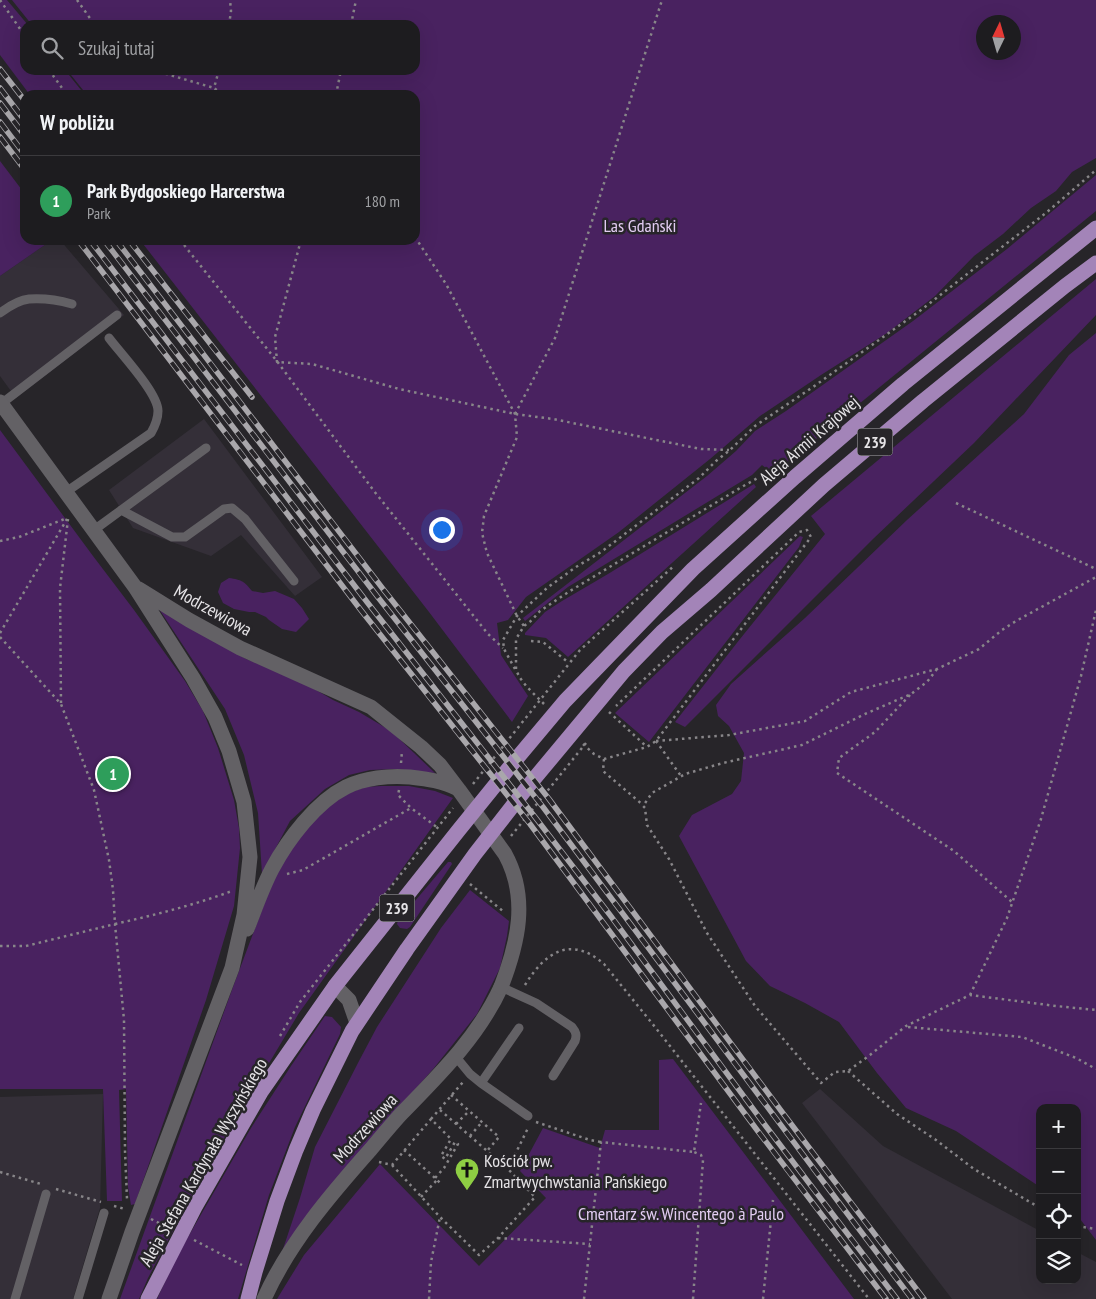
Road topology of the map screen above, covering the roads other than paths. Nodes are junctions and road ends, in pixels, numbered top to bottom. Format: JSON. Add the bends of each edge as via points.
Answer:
{"nodes":[{"id":1,"x":1096,"y":228,"type":"edge"},
{"id":2,"x":1096,"y":263,"type":"edge"},
{"id":3,"x":72,"y":304,"type":"dead end"},
{"id":4,"x":0,"y":313,"type":"edge"},
{"id":5,"x":117,"y":315,"type":"dead end"},
{"id":6,"x":109,"y":338,"type":"dead end"},
{"id":7,"x":0,"y":403,"type":"edge"},
{"id":8,"x":206,"y":448,"type":"dead end"},
{"id":9,"x":66,"y":492,"type":"junction"},
{"id":10,"x":120,"y":510,"type":"junction"},
{"id":11,"x":94,"y":530,"type":"junction"},
{"id":12,"x":294,"y":581,"type":"dead end"},
{"id":13,"x":135,"y":587,"type":"junction"},
{"id":14,"x":461,"y":794,"type":"junction"},
{"id":15,"x":458,"y":831,"type":"joint"},
{"id":16,"x":232,"y":968,"type":"junction"},
{"id":17,"x":335,"y":986,"type":"junction"},
{"id":18,"x":502,"y":987,"type":"junction"},
{"id":19,"x":357,"y":1024,"type":"junction"},
{"id":20,"x":519,"y":1028,"type":"dead end"},
{"id":21,"x":456,"y":1057,"type":"junction"},
{"id":22,"x":553,"y":1076,"type":"dead end"},
{"id":23,"x":481,"y":1083,"type":"junction"},
{"id":24,"x":528,"y":1116,"type":"dead end"},
{"id":25,"x":46,"y":1190,"type":"road end"},
{"id":26,"x":104,"y":1213,"type":"dead end"},
{"id":27,"x":15,"y":1299,"type":"edge"},
{"id":28,"x":78,"y":1299,"type":"edge"},
{"id":29,"x":109,"y":1299,"type":"edge"},
{"id":30,"x":148,"y":1299,"type":"edge"},
{"id":31,"x":248,"y":1299,"type":"edge"},
{"id":32,"x":264,"y":1299,"type":"edge"}],
"edges":[{"from":1,"to":15,"type":"main road","name":"Aleja Armii Krajowej","number":"239","via":[[910,378],[693,569],[565,702]]},
{"from":2,"to":19,"type":"main road","number":"239","via":[[824,485],[662,632],[624,672],[475,854]]},
{"from":3,"to":4,"type":"lane","via":[[27,299]]},
{"from":5,"to":7,"type":"lane"},
{"from":6,"to":9,"type":"lane","via":[[153,393],[158,409],[157,421],[151,433]]},
{"from":7,"to":9,"type":"street","name":"Modrzewiowa"},
{"from":8,"to":10,"type":"lane"},
{"from":9,"to":11,"type":"street","name":"Modrzewiowa"},
{"from":10,"to":11,"type":"lane"},
{"from":10,"to":12,"type":"lane","via":[[172,537],[185,536],[224,509],[232,508],[245,519]]},
{"from":11,"to":13,"type":"street","name":"Modrzewiowa"},
{"from":13,"to":14,"type":"street","name":"Modrzewiowa","via":[[240,648],[371,707],[440,765]]},
{"from":13,"to":16,"type":"street","via":[[215,717],[244,802],[250,857],[244,916]]},
{"from":14,"to":16,"type":"street","via":[[448,784],[400,776],[364,781],[346,787],[330,798],[299,829],[272,870]]},
{"from":14,"to":18,"type":"street","name":"Modrzewiowa","via":[[505,848],[516,883],[518,928],[512,961]]},
{"from":15,"to":17,"type":"main road","name":"Aleja Stefana Kardynała Wyszyńskiego","number":"239"},
{"from":16,"to":29,"type":"street"},
{"from":17,"to":19,"type":"street","via":[[349,1000]]},
{"from":17,"to":30,"type":"main road","name":"Aleja Stefana Kardynała Wyszyńskiego","number":"239","via":[[261,1092],[195,1207],[176,1231]]},
{"from":18,"to":21,"type":"street","name":"Modrzewiowa","via":[[489,1012]]},
{"from":18,"to":22,"type":"lane","via":[[536,1003],[576,1032],[575,1040]]},
{"from":19,"to":31,"type":"main road","number":"239","via":[[296,1150]]},
{"from":20,"to":23,"type":"lane"},
{"from":21,"to":23,"type":"lane"},
{"from":21,"to":32,"type":"street","name":"Modrzewiowa","via":[[337,1187],[297,1241]]},
{"from":23,"to":24,"type":"lane"},
{"from":25,"to":27,"type":"lane"},
{"from":26,"to":28,"type":"lane"}]}
